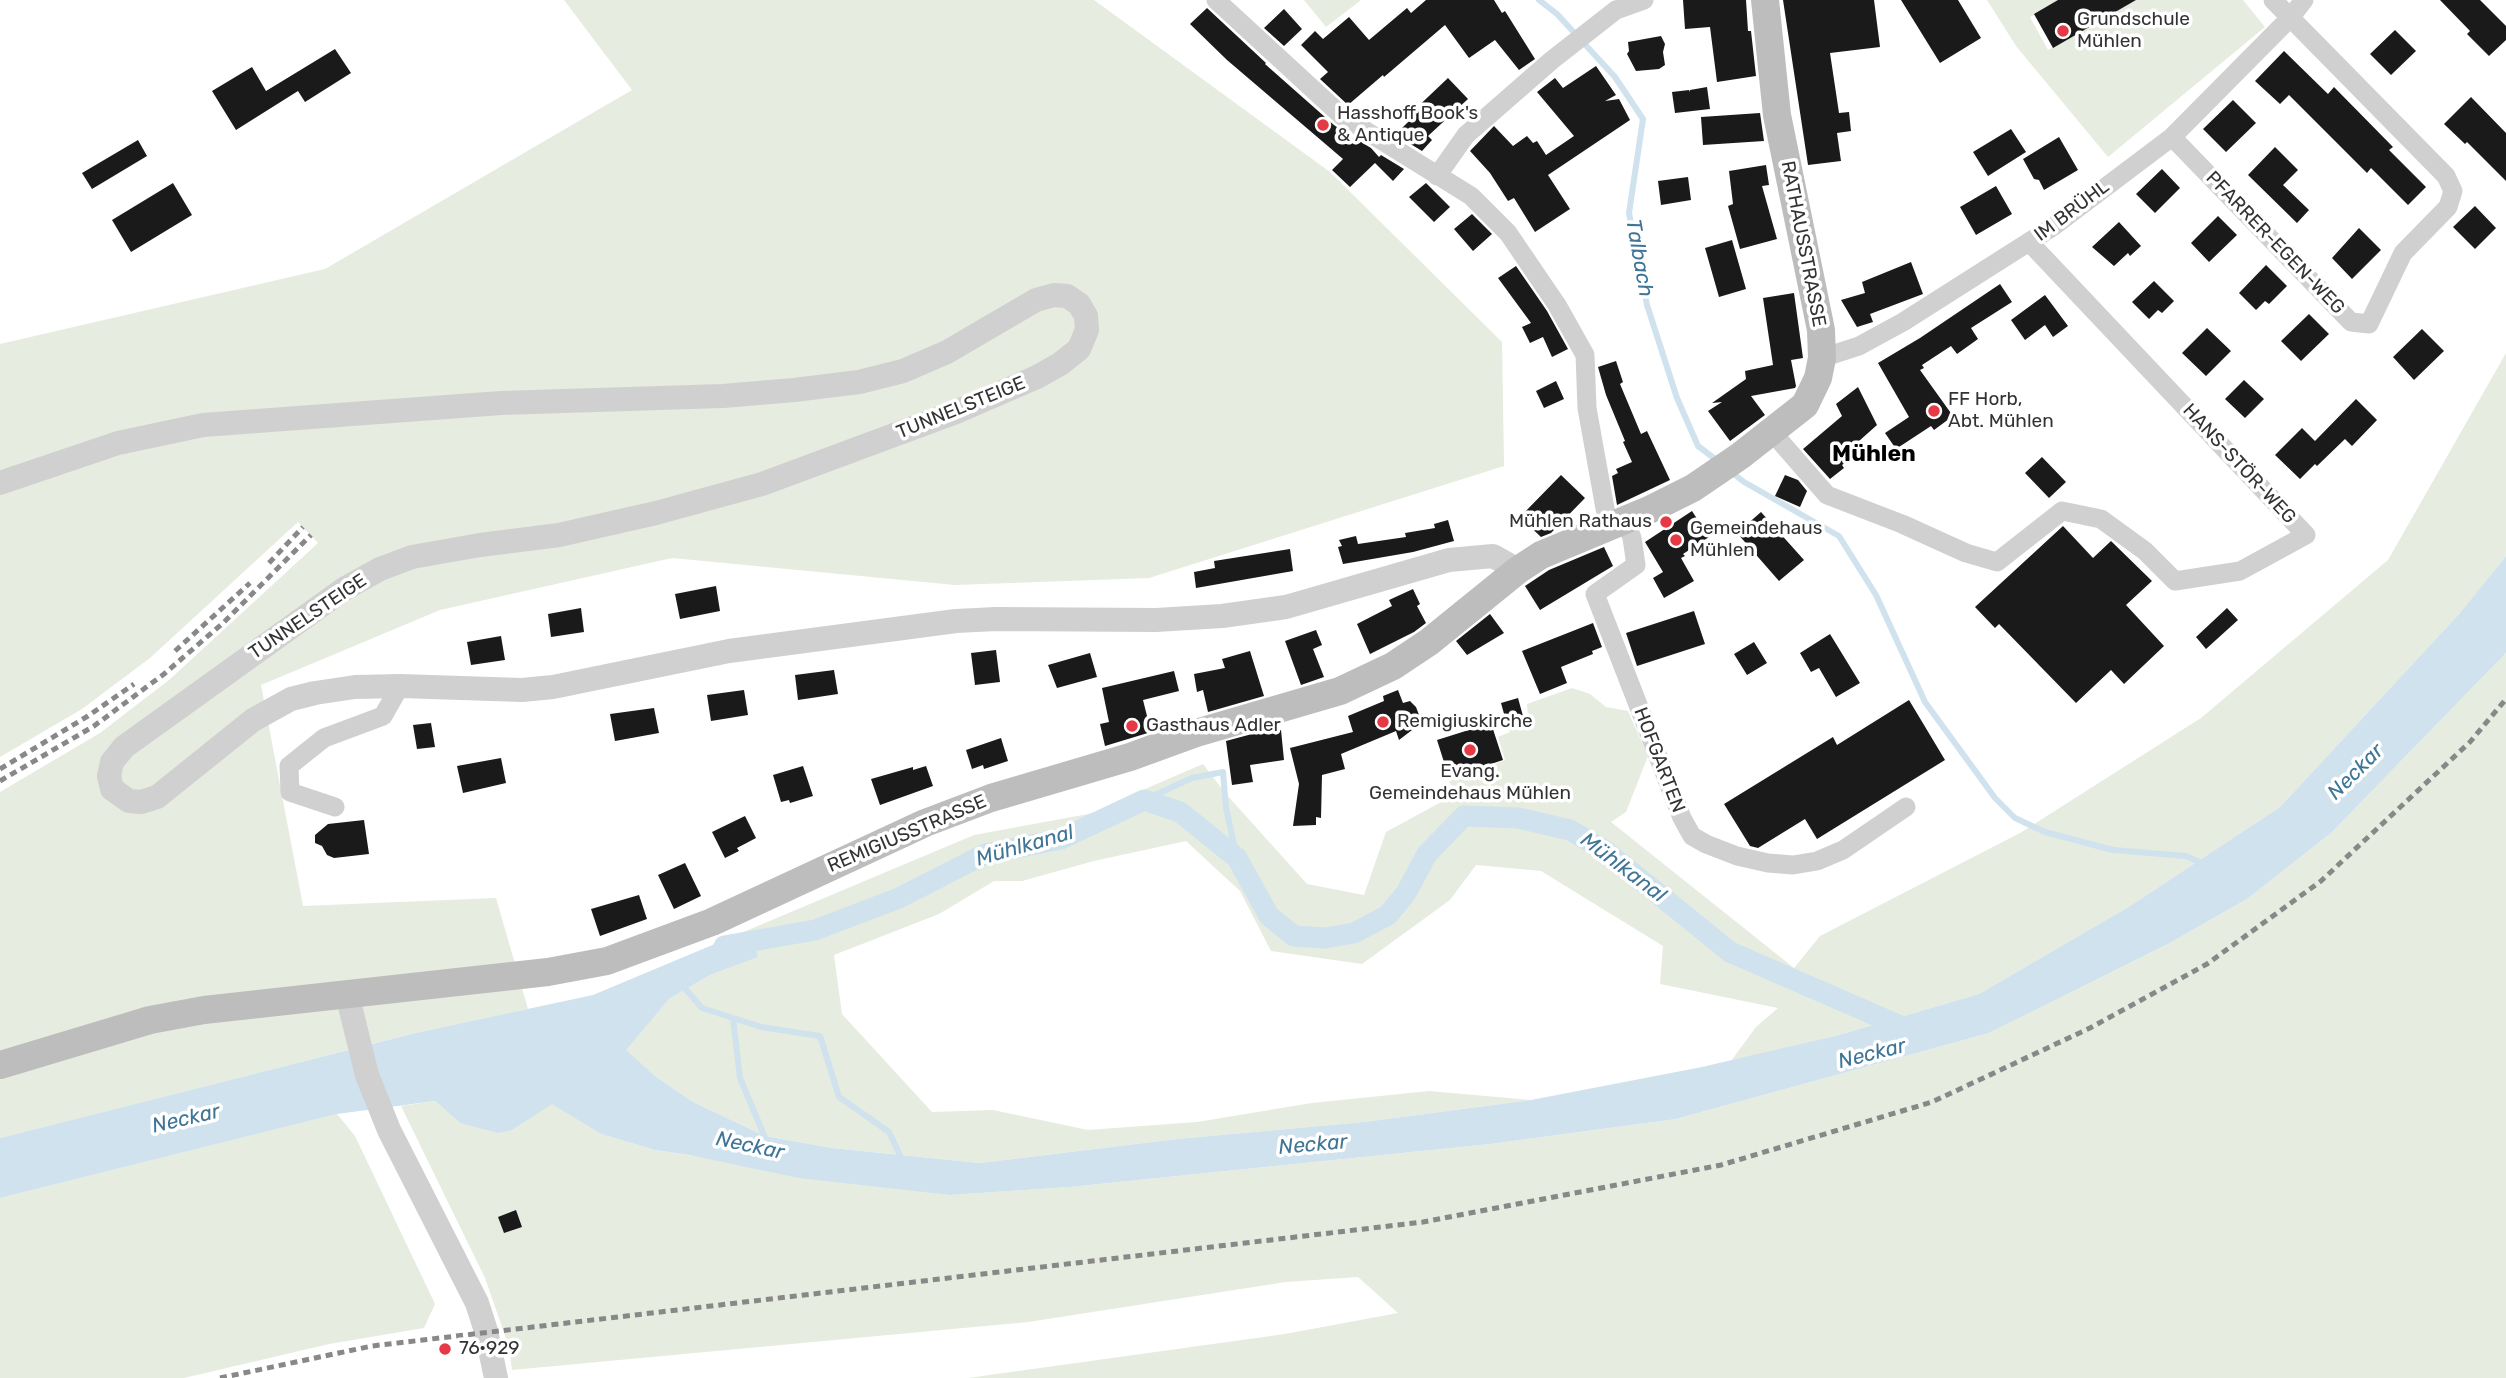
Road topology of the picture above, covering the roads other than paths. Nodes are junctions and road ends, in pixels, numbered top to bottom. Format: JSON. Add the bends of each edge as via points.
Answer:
{"nodes":[{"id":1,"x":1216,"y":0,"type":"edge"},
{"id":2,"x":1644,"y":0,"type":"edge"},
{"id":3,"x":1765,"y":0,"type":"edge"},
{"id":4,"x":2273,"y":0,"type":"edge"},
{"id":5,"x":2304,"y":0,"type":"edge"},
{"id":6,"x":2290,"y":18,"type":"junction"},
{"id":7,"x":2172,"y":137,"type":"junction"},
{"id":8,"x":1437,"y":176,"type":"junction"},
{"id":9,"x":2030,"y":243,"type":"junction"},
{"id":10,"x":1822,"y":358,"type":"junction"},
{"id":11,"x":1772,"y":432,"type":"junction"},
{"id":12,"x":0,"y":483,"type":"edge"},
{"id":13,"x":1618,"y":522,"type":"junction"},
{"id":14,"x":1518,"y":570,"type":"junction"},
{"id":15,"x":400,"y":686,"type":"junction"},
{"id":16,"x":335,"y":807,"type":"dead end"},
{"id":17,"x":1906,"y":807,"type":"dead end"},
{"id":18,"x":349,"y":1005,"type":"junction"},
{"id":19,"x":0,"y":1065,"type":"edge"},
{"id":20,"x":496,"y":1378,"type":"edge"}],
"edges":[{"from":1,"to":8,"type":"street","via":[[1342,116]]},
{"from":2,"to":8,"type":"street","via":[[1616,10],[1567,48],[1466,135]]},
{"from":3,"to":10,"type":"main road","name":"RATHAUSSTRASSE","via":[[1777,115],[1821,330]]},
{"from":4,"to":6,"type":"street"},
{"from":5,"to":6,"type":"street","name":"IM BRÜHL"},
{"from":6,"to":7,"type":"street","name":"IM BRÜHL"},
{"from":6,"to":7,"type":"street","name":"PFARRER-EGEN-WEG","via":[[2446,176],[2454,191],[2448,207],[2403,253],[2369,324],[2351,322]]},
{"from":7,"to":9,"type":"street","name":"IM BRÜHL"},
{"from":8,"to":13,"type":"street","via":[[1471,196],[1508,233],[1585,355],[1587,408],[1606,514]]},
{"from":9,"to":10,"type":"street","name":"IM BRÜHL","via":[[1859,346]]},
{"from":9,"to":11,"type":"street","name":"HANS-STÖR-WEG","via":[[2306,535],[2240,571],[2175,581],[2145,551],[2101,519],[2062,511],[1997,562],[1827,495]]},
{"from":10,"to":11,"type":"main road","name":"RATHAUSSTRASSE","via":[[1805,405]]},
{"from":11,"to":13,"type":"main road","name":"RATHAUSSTRASSE","via":[[1700,483]]},
{"from":12,"to":15,"type":"street","name":"TUNNELSTEIGE","via":[[118,443],[204,425],[500,402],[723,396],[859,382],[947,352],[1036,300],[1067,296],[1086,316],[1087,330],[1079,349],[1037,377],[956,412],[749,488],[559,535],[412,557],[380,569],[344,589],[124,747],[112,762],[112,789],[129,802],[157,797],[253,720],[291,699],[335,689]]},
{"from":13,"to":14,"type":"main road","name":"RATHAUSSTRASSE","via":[[1541,555]]},
{"from":13,"to":17,"type":"street","name":"HOFGARTEN","via":[[1632,538],[1636,565],[1595,594],[1692,836],[1737,856],[1793,865],[1843,850]]},
{"from":14,"to":15,"type":"street","name":"TUNNELSTEIGE","via":[[1493,556],[1448,560],[1286,607],[1235,615],[956,621],[729,652],[553,687]]},
{"from":14,"to":18,"type":"main road","name":"REMIGIUSSTRASSE","via":[[1429,642],[1393,666],[1340,691],[991,798],[925,823],[712,922],[607,961]]},
{"from":15,"to":16,"type":"street","via":[[383,716],[324,738],[289,766],[290,792]]},
{"from":18,"to":19,"type":"main road","name":"REMIGIUSSTRASSE","via":[[204,1010],[150,1020]]},
{"from":18,"to":20,"type":"street","via":[[367,1076],[389,1130],[464,1275],[486,1331]]}]}
